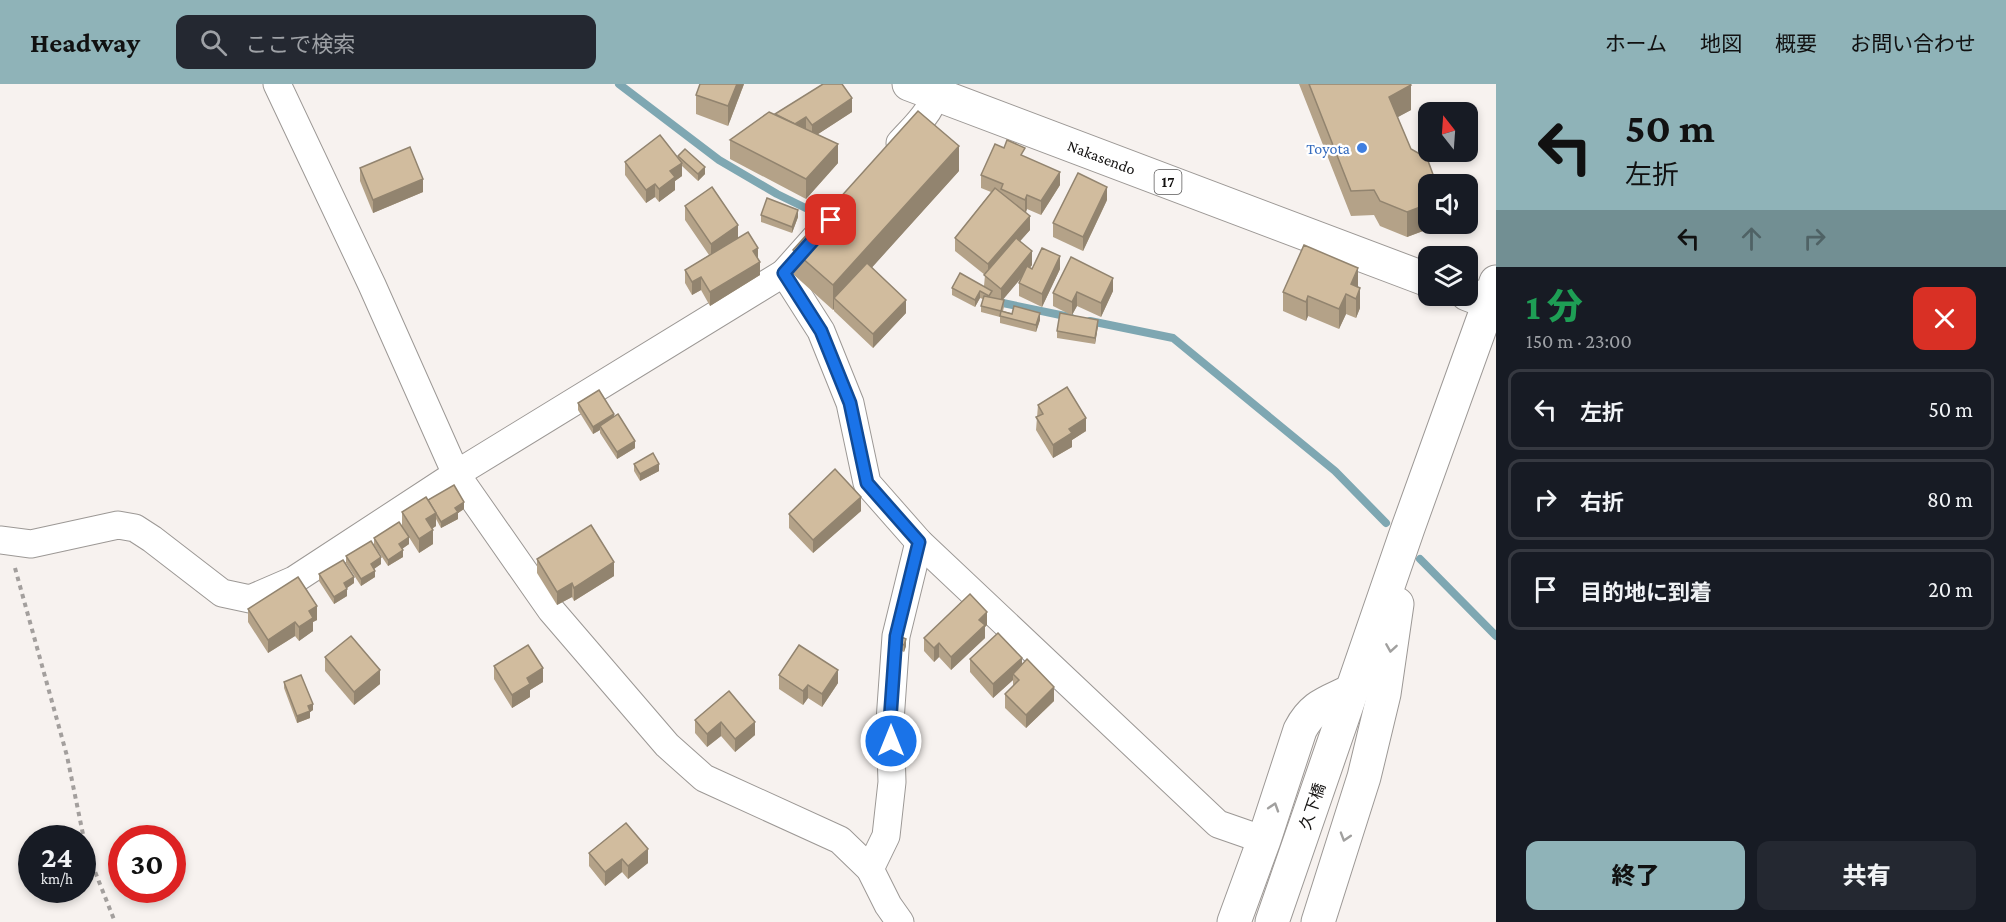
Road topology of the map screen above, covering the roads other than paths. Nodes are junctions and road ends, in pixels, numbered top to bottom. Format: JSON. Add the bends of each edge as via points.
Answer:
{"nodes":[{"id":1,"x":277,"y":84,"type":"edge"},
{"id":2,"x":927,"y":87,"type":"edge"},
{"id":3,"x":886,"y":158,"type":"edge"},
{"id":4,"x":831,"y":220,"type":"edge"},
{"id":5,"x":784,"y":273,"type":"junction"},
{"id":6,"x":1418,"y":276,"type":"edge"},
{"id":7,"x":1487,"y":296,"type":"edge"},
{"id":8,"x":456,"y":474,"type":"junction"},
{"id":9,"x":1408,"y":528,"type":"junction"},
{"id":10,"x":4,"y":540,"type":"edge"},
{"id":11,"x":919,"y":542,"type":"junction"},
{"id":12,"x":1351,"y":691,"type":"junction"},
{"id":13,"x":1264,"y":840,"type":"junction"},
{"id":14,"x":870,"y":869,"type":"junction"},
{"id":15,"x":900,"y":922,"type":"edge"},
{"id":16,"x":1234,"y":922,"type":"edge"},
{"id":17,"x":1272,"y":922,"type":"edge"},
{"id":18,"x":1318,"y":922,"type":"edge"}],
"edges":[{"from":1,"to":8,"type":"street"},
{"from":2,"to":3,"type":"street","via":[[926,114]]},
{"from":2,"to":6,"type":"main road","name":"Nakasendo","number":"17"},
{"from":4,"to":5,"type":"street"},
{"from":5,"to":8,"type":"street"},
{"from":5,"to":11,"type":"street","via":[[821,331],[850,403],[867,483]]},
{"from":7,"to":9,"type":"main road"},
{"from":8,"to":10,"type":"street","via":[[294,580],[250,599],[222,592],[135,528],[118,525],[32,544]]},
{"from":8,"to":14,"type":"street","via":[[551,610],[667,745],[704,778],[840,840]]},
{"from":9,"to":12,"type":"main road","name":"久下橋"},
{"from":9,"to":18,"type":"main road","one_way":true,"via":[[1384,694],[1364,777]]},
{"from":11,"to":13,"type":"street","via":[[1218,824]]},
{"from":11,"to":14,"type":"street","via":[[896,636],[890,721],[892,782],[886,836]]},
{"from":13,"to":12,"type":"main road","one_way":true,"via":[[1308,715]]},
{"from":12,"to":17,"type":"main road","name":"久下橋"},
{"from":13,"to":16,"type":"main road"},
{"from":14,"to":15,"type":"street"}]}
